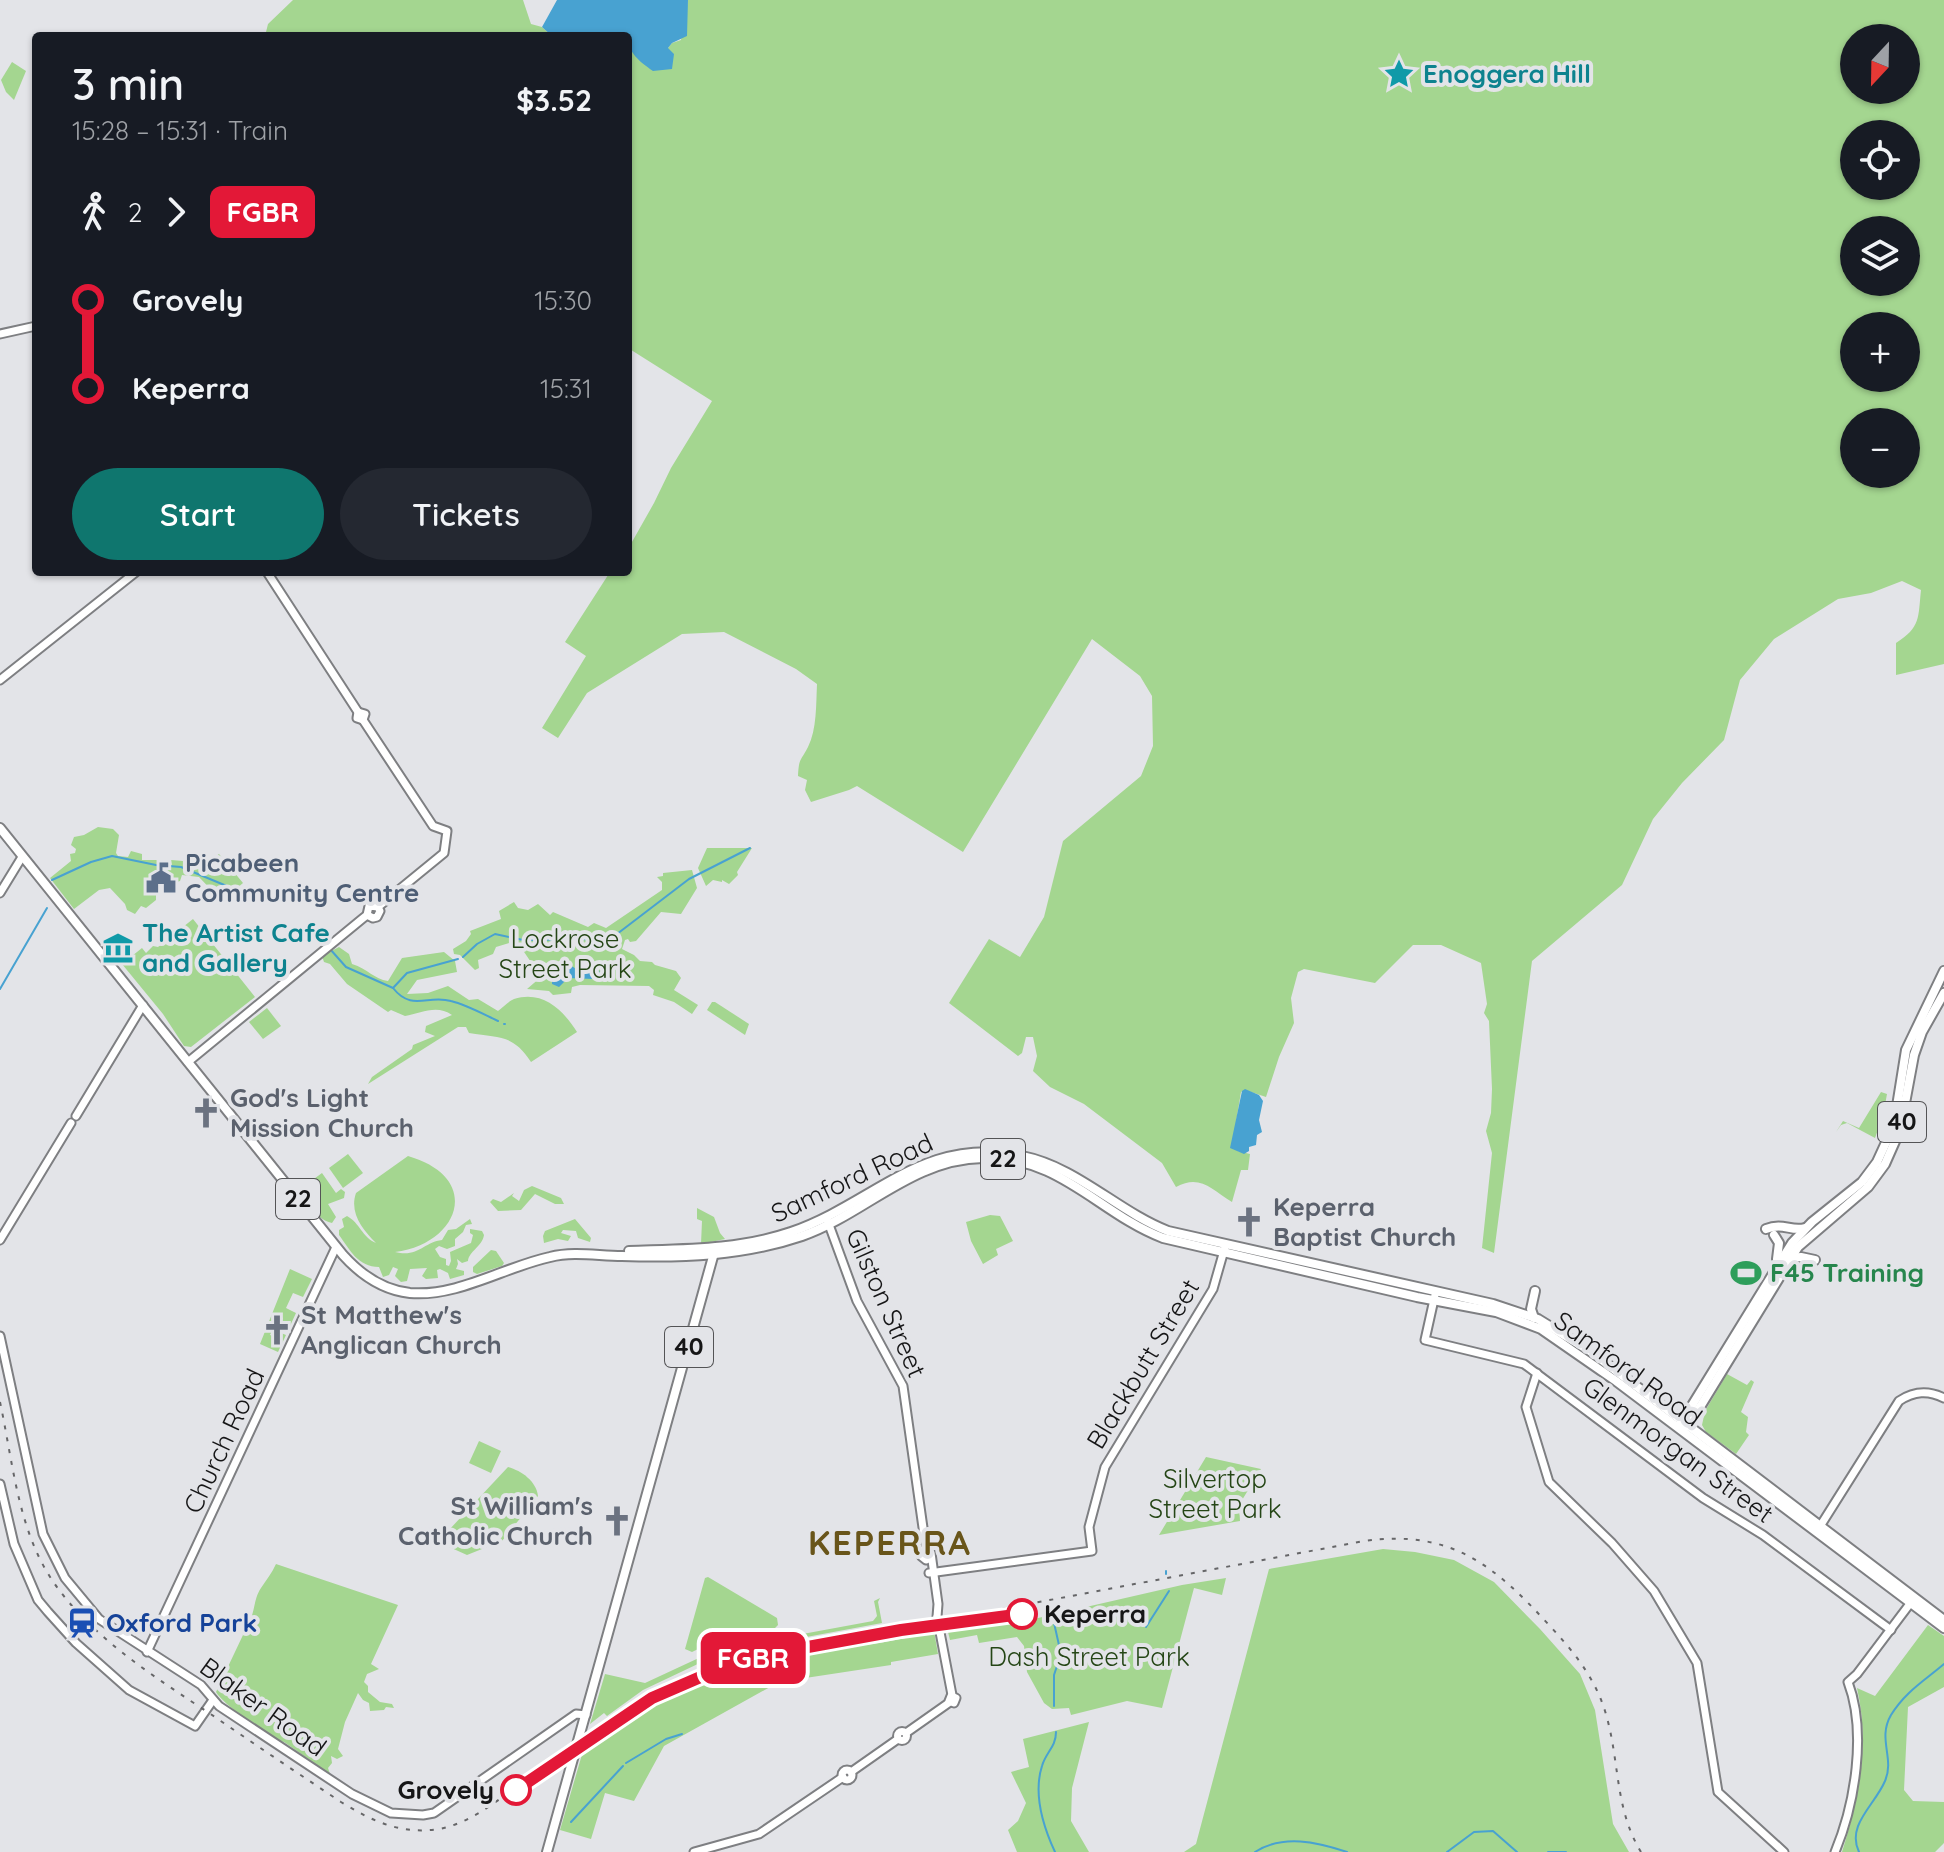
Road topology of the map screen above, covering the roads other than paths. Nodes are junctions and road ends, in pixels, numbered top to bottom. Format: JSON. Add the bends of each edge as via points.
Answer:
{"nodes":[{"id":1,"x":32,"y":327,"type":"edge"},
{"id":2,"x":0,"y":334,"type":"edge"},
{"id":3,"x":131,"y":576,"type":"edge"},
{"id":4,"x":270,"y":576,"type":"edge"},
{"id":5,"x":0,"y":680,"type":"edge"},
{"id":6,"x":0,"y":828,"type":"edge"},
{"id":7,"x":22,"y":857,"type":"junction"},
{"id":8,"x":0,"y":893,"type":"edge"},
{"id":9,"x":1944,"y":971,"type":"edge"},
{"id":10,"x":1944,"y":993,"type":"edge"},
{"id":11,"x":143,"y":1005,"type":"junction"},
{"id":12,"x":1936,"y":1006,"type":"edge"},
{"id":13,"x":188,"y":1062,"type":"junction"},
{"id":14,"x":827,"y":1220,"type":"junction"},
{"id":15,"x":1806,"y":1228,"type":"junction"},
{"id":16,"x":1766,"y":1229,"type":"dead end"},
{"id":17,"x":1774,"y":1235,"type":"dead end"},
{"id":18,"x":0,"y":1240,"type":"edge"},
{"id":19,"x":336,"y":1247,"type":"junction"},
{"id":20,"x":1224,"y":1248,"type":"junction"},
{"id":21,"x":714,"y":1252,"type":"junction"},
{"id":22,"x":1790,"y":1258,"type":"junction"},
{"id":23,"x":1815,"y":1260,"type":"dead end"},
{"id":24,"x":1775,"y":1267,"type":"junction"},
{"id":25,"x":1535,"y":1291,"type":"dead end"},
{"id":26,"x":1434,"y":1296,"type":"junction"},
{"id":27,"x":1534,"y":1318,"type":"junction"},
{"id":28,"x":0,"y":1336,"type":"edge"},
{"id":29,"x":1537,"y":1373,"type":"junction"},
{"id":30,"x":1944,"y":1398,"type":"edge"},
{"id":31,"x":1669,"y":1410,"type":"junction"},
{"id":32,"x":1690,"y":1410,"type":"junction"},
{"id":33,"x":1685,"y":1427,"type":"junction"},
{"id":34,"x":0,"y":1484,"type":"edge"},
{"id":35,"x":1817,"y":1530,"type":"junction"},
{"id":36,"x":931,"y":1573,"type":"junction"},
{"id":37,"x":1912,"y":1601,"type":"junction"},
{"id":38,"x":1944,"y":1620,"type":"edge"},
{"id":39,"x":1944,"y":1628,"type":"edge"},
{"id":40,"x":1891,"y":1630,"type":"junction"},
{"id":41,"x":147,"y":1652,"type":"junction"},
{"id":42,"x":213,"y":1700,"type":"junction"},
{"id":43,"x":586,"y":1715,"type":"junction"},
{"id":44,"x":547,"y":1852,"type":"edge"},
{"id":45,"x":694,"y":1852,"type":"edge"},
{"id":46,"x":1784,"y":1852,"type":"edge"},
{"id":47,"x":1835,"y":1852,"type":"edge"}],
"edges":[{"from":1,"to":2,"type":"street"},
{"from":3,"to":5,"type":"street"},
{"from":4,"to":13,"type":"street","via":[[433,826],[447,831],[444,853],[378,907],[377,917],[367,915]]},
{"from":6,"to":7,"type":"main road","name":"Samford Road","number":"22"},
{"from":7,"to":8,"type":"street"},
{"from":7,"to":11,"type":"main road","name":"Samford Road","number":"22"},
{"from":9,"to":12,"type":"main road","number":"40"},
{"from":10,"to":12,"type":"main road","number":"40"},
{"from":11,"to":13,"type":"main road","name":"Samford Road","number":"22"},
{"from":11,"to":18,"type":"street"},
{"from":12,"to":15,"type":"main road","number":"40","via":[[1906,1050],[1897,1114],[1881,1153],[1862,1182]]},
{"from":12,"to":22,"type":"main road","number":"40","via":[[1914,1055],[1900,1130],[1885,1164],[1868,1187]]},
{"from":13,"to":19,"type":"main road","name":"Samford Road","number":"22"},
{"from":14,"to":20,"type":"main road","name":"Samford Road","number":"22","via":[[922,1170],[993,1158],[1052,1171],[1156,1235]]},
{"from":14,"to":21,"type":"main road","name":"Samford Road","number":"22","via":[[796,1237]]},
{"from":14,"to":36,"type":"street","name":"Gilston Street","via":[[856,1300],[903,1386]]},
{"from":15,"to":16,"type":"main road"},
{"from":15,"to":24,"type":"main road","number":"40"},
{"from":17,"to":24,"type":"main road","via":[[1780,1246]]},
{"from":19,"to":21,"type":"main road","name":"Samford Road","number":"22","via":[[372,1280],[414,1293],[552,1256]]},
{"from":19,"to":41,"type":"street","name":"Church Road"},
{"from":20,"to":26,"type":"main road","name":"Samford Road","number":"22"},
{"from":20,"to":36,"type":"street","name":"Blackbutt Street","via":[[1213,1289],[1105,1467],[1089,1527],[1092,1551]]},
{"from":21,"to":43,"type":"main road","number":"40"},
{"from":22,"to":23,"type":"main road"},
{"from":22,"to":33,"type":"main road","number":"40"},
{"from":24,"to":32,"type":"main road","number":"40"},
{"from":25,"to":27,"type":"main road"},
{"from":26,"to":27,"type":"main road","name":"Samford Road","number":"22","via":[[1493,1304]]},
{"from":26,"to":29,"type":"street","name":"Glenmorgan Street","via":[[1425,1340],[1521,1363]]},
{"from":26,"to":33,"type":"main road","name":"Samford Road","number":"22","via":[[1541,1329]]},
{"from":27,"to":31,"type":"main road","name":"Samford Road","number":"22","via":[[1581,1345]]},
{"from":28,"to":41,"type":"street","name":"Blaker Road","via":[[43,1534],[56,1564],[99,1619]]},
{"from":29,"to":40,"type":"street","name":"Glenmorgan Street"},
{"from":29,"to":46,"type":"street","via":[[1526,1407],[1549,1482],[1654,1591],[1697,1663],[1718,1792]]},
{"from":30,"to":35,"type":"street","via":[[1922,1392],[1899,1401]]},
{"from":31,"to":32,"type":"main road"},
{"from":31,"to":33,"type":"main road","name":"Samford Road","number":"22"},
{"from":32,"to":33,"type":"main road","number":"40"},
{"from":33,"to":35,"type":"main road","name":"Samford Road","number":"22"},
{"from":33,"to":35,"type":"main road","name":"Samford Road","number":"22"},
{"from":34,"to":42,"type":"street","via":[[14,1544],[38,1600],[76,1643],[141,1699],[195,1726]]},
{"from":35,"to":37,"type":"main road","name":"Samford Road","number":"22"},
{"from":36,"to":45,"type":"street","bridge":true,"via":[[951,1699],[906,1733],[905,1740],[898,1739],[851,1772],[849,1779],[843,1777],[759,1834]]},
{"from":37,"to":38,"type":"main road","name":"Samford Road","number":"22"},
{"from":37,"to":39,"type":"main road","name":"Samford Road","number":"22"},
{"from":37,"to":40,"type":"street"},
{"from":40,"to":47,"type":"street","via":[[1848,1682],[1855,1711],[1856,1764]]},
{"from":41,"to":42,"type":"street","name":"Blaker Road","via":[[201,1685]]},
{"from":42,"to":43,"type":"street","name":"Blaker Road","via":[[352,1794],[399,1815],[434,1813],[576,1714]]},
{"from":43,"to":44,"type":"main road","number":"40"}]}
